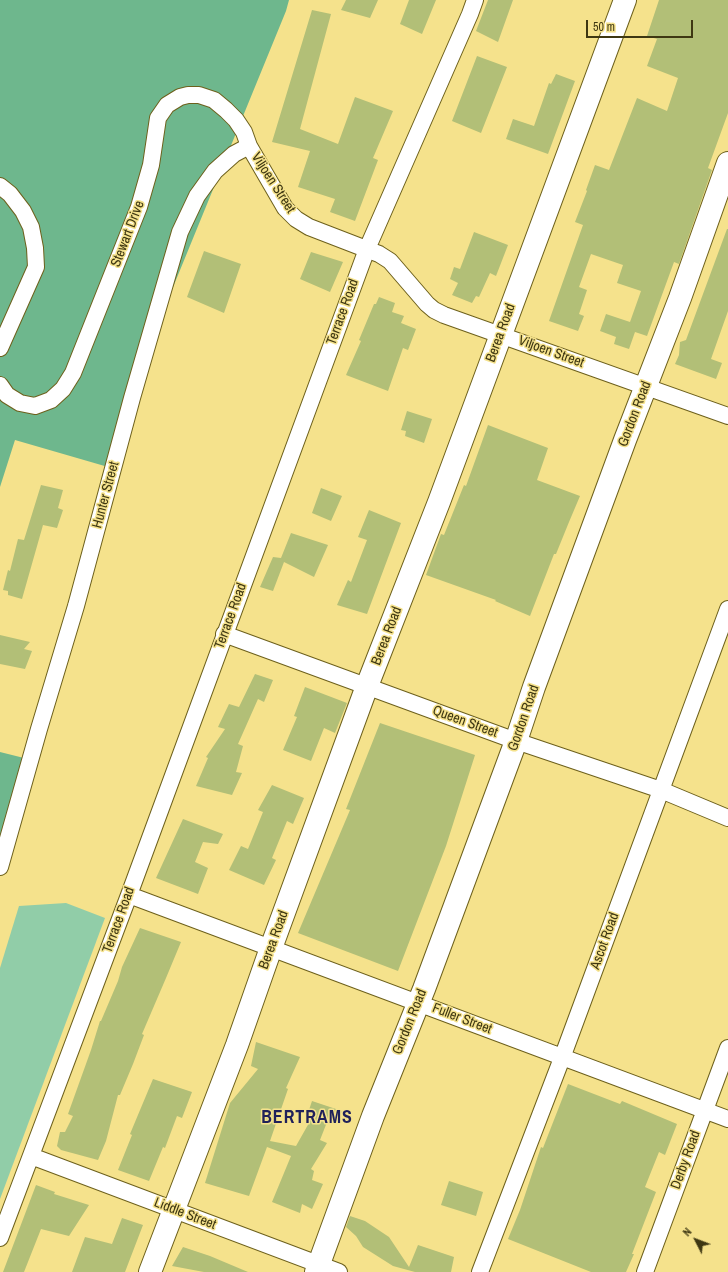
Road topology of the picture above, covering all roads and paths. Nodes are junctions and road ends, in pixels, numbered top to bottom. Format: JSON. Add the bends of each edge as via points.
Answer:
{"nodes":[{"id":1,"x":475,"y":0,"type":"edge"},
{"id":2,"x":625,"y":0,"type":"edge"},
{"id":3,"x":249,"y":146,"type":"junction"},
{"id":4,"x":728,"y":163,"type":"edge"},
{"id":5,"x":0,"y":186,"type":"edge"},
{"id":6,"x":367,"y":249,"type":"junction"},
{"id":7,"x":501,"y":334,"type":"junction"},
{"id":8,"x":0,"y":348,"type":"edge"},
{"id":9,"x":0,"y":385,"type":"edge"},
{"id":10,"x":646,"y":386,"type":"junction"},
{"id":11,"x":728,"y":416,"type":"edge"},
{"id":12,"x":728,"y":609,"type":"edge"},
{"id":13,"x":224,"y":634,"type":"junction"},
{"id":14,"x":368,"y":686,"type":"junction"},
{"id":15,"x":516,"y":740,"type":"junction"},
{"id":16,"x":661,"y":790,"type":"junction"},
{"id":17,"x":728,"y":818,"type":"edge"},
{"id":18,"x":0,"y":867,"type":"edge"},
{"id":19,"x":128,"y":895,"type":"junction"},
{"id":20,"x":271,"y":948,"type":"junction"},
{"id":21,"x":418,"y":1002,"type":"junction"},
{"id":22,"x":728,"y":1048,"type":"edge"},
{"id":23,"x":562,"y":1058,"type":"junction"},
{"id":24,"x":705,"y":1110,"type":"junction"},
{"id":25,"x":728,"y":1119,"type":"edge"},
{"id":26,"x":31,"y":1156,"type":"junction"},
{"id":27,"x":173,"y":1209,"type":"junction"},
{"id":28,"x":0,"y":1238,"type":"edge"},
{"id":29,"x":318,"y":1268,"type":"edge"},
{"id":30,"x":150,"y":1272,"type":"edge"},
{"id":31,"x":339,"y":1272,"type":"edge"},
{"id":32,"x":480,"y":1272,"type":"edge"},
{"id":33,"x":645,"y":1272,"type":"edge"}],
"edges":[{"from":1,"to":6,"type":"street","name":"Terrace Road"},
{"from":2,"to":7,"type":"street","name":"Berea Road"},
{"from":3,"to":6,"type":"street","name":"Viljoen Street","via":[[285,208],[296,219],[309,227]]},
{"from":3,"to":9,"type":"street","name":"Stewart Drive","via":[[236,120],[214,100],[199,95],[188,95],[167,105],[158,118],[151,165],[139,207],[73,373],[63,389],[51,400],[36,406],[20,403],[7,395]]},
{"from":3,"to":18,"type":"street","name":"Hunter Street","via":[[234,154],[215,171],[197,196],[180,232]]},
{"from":4,"to":10,"type":"street","name":"Gordon Road"},
{"from":5,"to":8,"type":"street","via":[[15,199],[31,226],[36,267]]},
{"from":6,"to":7,"type":"street","name":"Viljoen Street","via":[[390,262],[434,310]]},
{"from":6,"to":13,"type":"street","name":"Terrace Road"},
{"from":7,"to":10,"type":"street","name":"Viljoen Street"},
{"from":7,"to":14,"type":"street","name":"Berea Road"},
{"from":10,"to":11,"type":"street","name":"Viljoen Street"},
{"from":10,"to":15,"type":"street","name":"Gordon Road"},
{"from":12,"to":16,"type":"street","name":"Ascot Road"},
{"from":13,"to":14,"type":"street","name":"Queen Street"},
{"from":13,"to":19,"type":"street","name":"Terrace Road"},
{"from":14,"to":15,"type":"street","name":"Queen Street"},
{"from":14,"to":20,"type":"street","name":"Berea Road"},
{"from":15,"to":16,"type":"street","name":"Queen Street"},
{"from":15,"to":21,"type":"street","name":"Gordon Road"},
{"from":16,"to":17,"type":"street","name":"Queen Street"},
{"from":16,"to":23,"type":"street","name":"Ascot Road"},
{"from":19,"to":20,"type":"street","name":"Fuller Street"},
{"from":19,"to":26,"type":"street","name":"Terrace Road"},
{"from":20,"to":21,"type":"street","name":"Fuller Street"},
{"from":20,"to":27,"type":"street","name":"Berea Road","via":[[238,1045]]},
{"from":21,"to":23,"type":"street","name":"Fuller Street"},
{"from":21,"to":29,"type":"street","name":"Gordon Road","via":[[372,1116]]},
{"from":22,"to":24,"type":"street","name":"Derby Road"},
{"from":23,"to":24,"type":"street","name":"Fuller Street"},
{"from":23,"to":32,"type":"street","name":"Ascot Road"},
{"from":24,"to":25,"type":"street","name":"Fuller Street"},
{"from":24,"to":33,"type":"street","name":"Derby Road"},
{"from":26,"to":27,"type":"street","name":"Liddle Street"},
{"from":26,"to":28,"type":"street","name":"Terrace Road"},
{"from":27,"to":29,"type":"street","name":"Liddle Street"},
{"from":27,"to":30,"type":"street","name":"Berea Road"},
{"from":29,"to":31,"type":"street","name":"Liddle Street"}]}
